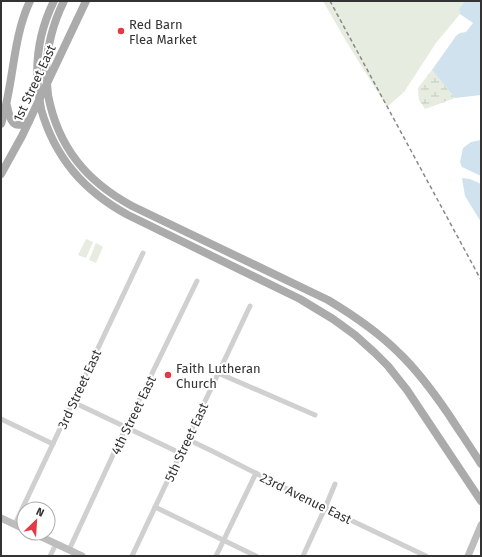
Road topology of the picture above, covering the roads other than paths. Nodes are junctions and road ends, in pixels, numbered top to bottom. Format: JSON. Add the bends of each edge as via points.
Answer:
{"nodes":[{"id":1,"x":30,"y":1,"type":"edge"},
{"id":2,"x":54,"y":1,"type":"edge"},
{"id":3,"x":64,"y":1,"type":"edge"},
{"id":4,"x":86,"y":1,"type":"edge"},
{"id":5,"x":6,"y":104,"type":"junction"},
{"id":6,"x":29,"y":121,"type":"junction"},
{"id":7,"x":1,"y":124,"type":"edge"},
{"id":8,"x":1,"y":174,"type":"edge"},
{"id":9,"x":143,"y":253,"type":"dead end"},
{"id":10,"x":197,"y":281,"type":"dead end"},
{"id":11,"x":250,"y":306,"type":"dead end"},
{"id":12,"x":218,"y":373,"type":"junction"},
{"id":13,"x":73,"y":402,"type":"junction"},
{"id":14,"x":315,"y":415,"type":"dead end"},
{"id":15,"x":1,"y":419,"type":"edge"},
{"id":16,"x":126,"y":427,"type":"junction"},
{"id":17,"x":187,"y":439,"type":"junction"},
{"id":18,"x":53,"y":444,"type":"junction"},
{"id":19,"x":180,"y":453,"type":"junction"},
{"id":20,"x":480,"y":460,"type":"edge"},
{"id":21,"x":256,"y":473,"type":"junction"},
{"id":22,"x":335,"y":484,"type":"dead end"},
{"id":23,"x":481,"y":502,"type":"edge"},
{"id":24,"x":155,"y":507,"type":"junction"},
{"id":25,"x":325,"y":508,"type":"junction"},
{"id":26,"x":1,"y":518,"type":"edge"},
{"id":27,"x":15,"y":524,"type":"joint"},
{"id":28,"x":481,"y":525,"type":"edge"},
{"id":29,"x":224,"y":540,"type":"junction"},
{"id":30,"x":50,"y":541,"type":"edge"},
{"id":31,"x":481,"y":542,"type":"edge"},
{"id":32,"x":56,"y":544,"type":"junction"},
{"id":33,"x":472,"y":547,"type":"junction"},
{"id":34,"x":69,"y":550,"type":"junction"},
{"id":35,"x":50,"y":556,"type":"edge"},
{"id":36,"x":82,"y":556,"type":"edge"},
{"id":37,"x":132,"y":556,"type":"edge"},
{"id":38,"x":216,"y":556,"type":"edge"},
{"id":39,"x":256,"y":556,"type":"edge"},
{"id":40,"x":303,"y":556,"type":"edge"},
{"id":41,"x":426,"y":556,"type":"edge"},
{"id":42,"x":468,"y":556,"type":"edge"}],
"edges":[{"from":1,"to":5,"type":"main road","via":[[19,34]]},
{"from":2,"to":23,"type":"main road","bridge":true,"via":[[40,42],[37,64],[38,90],[51,138],[72,171],[105,201],[131,217],[300,299],[333,319],[366,345],[388,366],[411,395]]},
{"from":3,"to":20,"type":"main road","bridge":true,"via":[[52,31],[46,72],[53,117],[64,142],[78,163],[96,182],[132,206],[311,292],[359,320],[412,366]]},
{"from":4,"to":6,"type":"main road","name":"1st Street East"},
{"from":5,"to":6,"type":"main road","via":[[9,118],[13,123],[20,125]]},
{"from":5,"to":7,"type":"main road"},
{"from":6,"to":8,"type":"main road","name":"1st Street East"},
{"from":9,"to":13,"type":"street","name":"3rd Street East"},
{"from":10,"to":16,"type":"street","name":"4th Street East"},
{"from":11,"to":12,"type":"street","name":"5th Street East"},
{"from":12,"to":14,"type":"street"},
{"from":12,"to":17,"type":"street","name":"5th Street East"},
{"from":13,"to":16,"type":"street"},
{"from":13,"to":18,"type":"street","name":"3rd Street East"},
{"from":15,"to":18,"type":"street"},
{"from":16,"to":19,"type":"street"},
{"from":16,"to":34,"type":"street","name":"4th Street East"},
{"from":17,"to":19,"type":"street","name":"5th Street East"},
{"from":17,"to":21,"type":"street","name":"23rd Avenue East"},
{"from":18,"to":27,"type":"street","name":"3rd Street East"},
{"from":19,"to":24,"type":"street","name":"5th Street East"},
{"from":21,"to":25,"type":"street","name":"23rd Avenue East"},
{"from":21,"to":29,"type":"street"},
{"from":22,"to":25,"type":"street"},
{"from":24,"to":29,"type":"street"},
{"from":24,"to":37,"type":"street","name":"5th Street East"},
{"from":25,"to":40,"type":"street"},
{"from":25,"to":41,"type":"street","name":"23rd Avenue East"},
{"from":26,"to":27,"type":"street"},
{"from":28,"to":33,"type":"street"},
{"from":29,"to":38,"type":"street"},
{"from":29,"to":39,"type":"street"},
{"from":30,"to":32,"type":"street"},
{"from":31,"to":33,"type":"street"},
{"from":32,"to":34,"type":"street"},
{"from":32,"to":35,"type":"street"},
{"from":33,"to":42,"type":"street"},
{"from":34,"to":36,"type":"street"}]}
